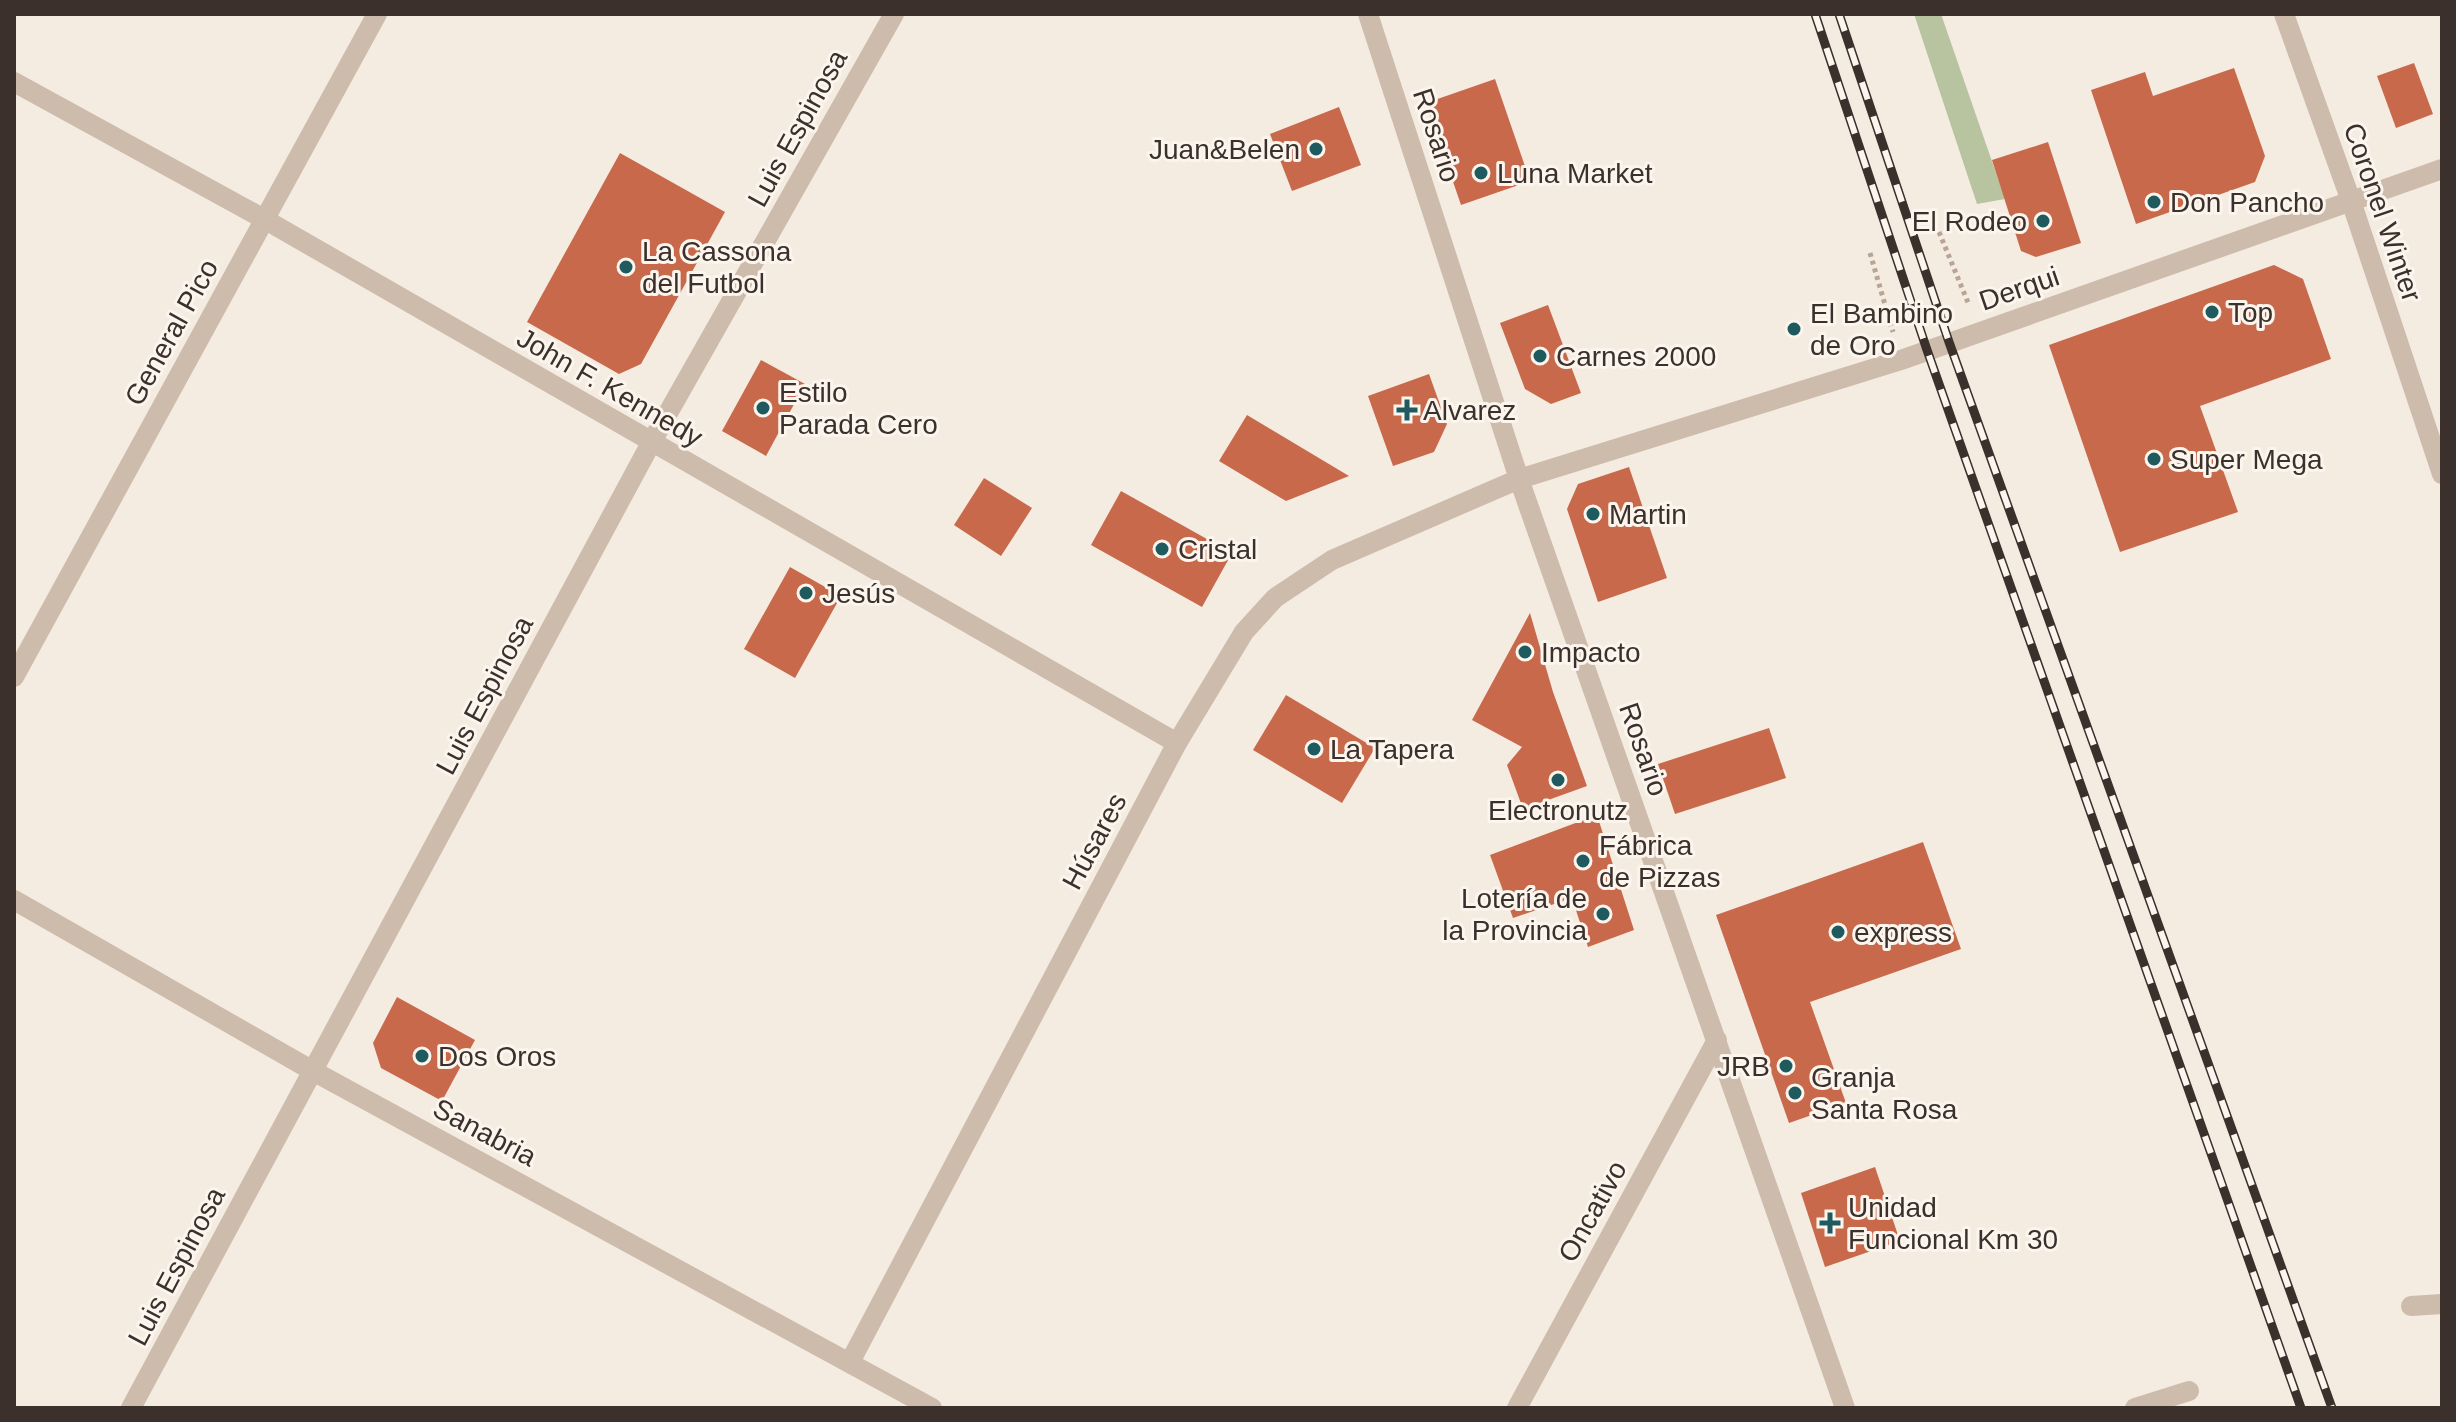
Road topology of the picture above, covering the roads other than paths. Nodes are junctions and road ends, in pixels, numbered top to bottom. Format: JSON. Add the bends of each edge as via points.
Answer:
{"nodes":[{"id":1,"x":377,"y":14,"type":"edge"},
{"id":2,"x":894,"y":14,"type":"edge"},
{"id":3,"x":1368,"y":14,"type":"edge"},
{"id":4,"x":2284,"y":14,"type":"edge"},
{"id":5,"x":14,"y":82,"type":"edge"},
{"id":6,"x":2442,"y":169,"type":"edge"},
{"id":7,"x":2351,"y":201,"type":"junction"},
{"id":8,"x":264,"y":219,"type":"junction"},
{"id":9,"x":651,"y":443,"type":"junction"},
{"id":10,"x":2442,"y":474,"type":"edge"},
{"id":11,"x":1519,"y":479,"type":"junction"},
{"id":12,"x":14,"y":677,"type":"edge"},
{"id":13,"x":1177,"y":743,"type":"junction"},
{"id":14,"x":14,"y":900,"type":"edge"},
{"id":15,"x":1717,"y":1040,"type":"junction"},
{"id":16,"x":313,"y":1071,"type":"junction"},
{"id":17,"x":2442,"y":1304,"type":"edge"},
{"id":18,"x":2411,"y":1306,"type":"dead end"},
{"id":19,"x":850,"y":1362,"type":"junction"},
{"id":20,"x":2189,"y":1391,"type":"dead end"},
{"id":21,"x":131,"y":1408,"type":"edge"},
{"id":22,"x":932,"y":1408,"type":"edge"},
{"id":23,"x":1517,"y":1408,"type":"edge"},
{"id":24,"x":1845,"y":1408,"type":"edge"},
{"id":25,"x":2135,"y":1408,"type":"edge"}],
"edges":[{"from":1,"to":8,"type":"street","name":"General Pico"},
{"from":2,"to":9,"type":"street","name":"Luis Espinosa"},
{"from":3,"to":11,"type":"street","name":"Rosario"},
{"from":4,"to":7,"type":"street","name":"Coronel Winter"},
{"from":5,"to":8,"type":"street","name":"John F. Kennedy"},
{"from":6,"to":7,"type":"street","name":"Derqui"},
{"from":7,"to":10,"type":"street","name":"Coronel Winter"},
{"from":7,"to":11,"type":"street","name":"Derqui","via":[[1901,360]]},
{"from":8,"to":9,"type":"street","name":"John F. Kennedy"},
{"from":8,"to":12,"type":"street","name":"General Pico"},
{"from":9,"to":13,"type":"street","name":"John F. Kennedy"},
{"from":9,"to":16,"type":"street","name":"Luis Espinosa"},
{"from":11,"to":13,"type":"street","name":"Húsares","via":[[1332,560],[1275,598],[1244,632]]},
{"from":11,"to":15,"type":"street","name":"Rosario"},
{"from":13,"to":19,"type":"street","name":"Húsares"},
{"from":14,"to":16,"type":"street","name":"Sanabria"},
{"from":15,"to":23,"type":"street","name":"Oncativo"},
{"from":15,"to":24,"type":"street","name":"Rosario"},
{"from":16,"to":19,"type":"street","name":"Sanabria"},
{"from":16,"to":21,"type":"street","name":"Luis Espinosa"},
{"from":17,"to":18,"type":"street"},
{"from":19,"to":22,"type":"street","name":"Sanabria"},
{"from":20,"to":25,"type":"street"}]}
